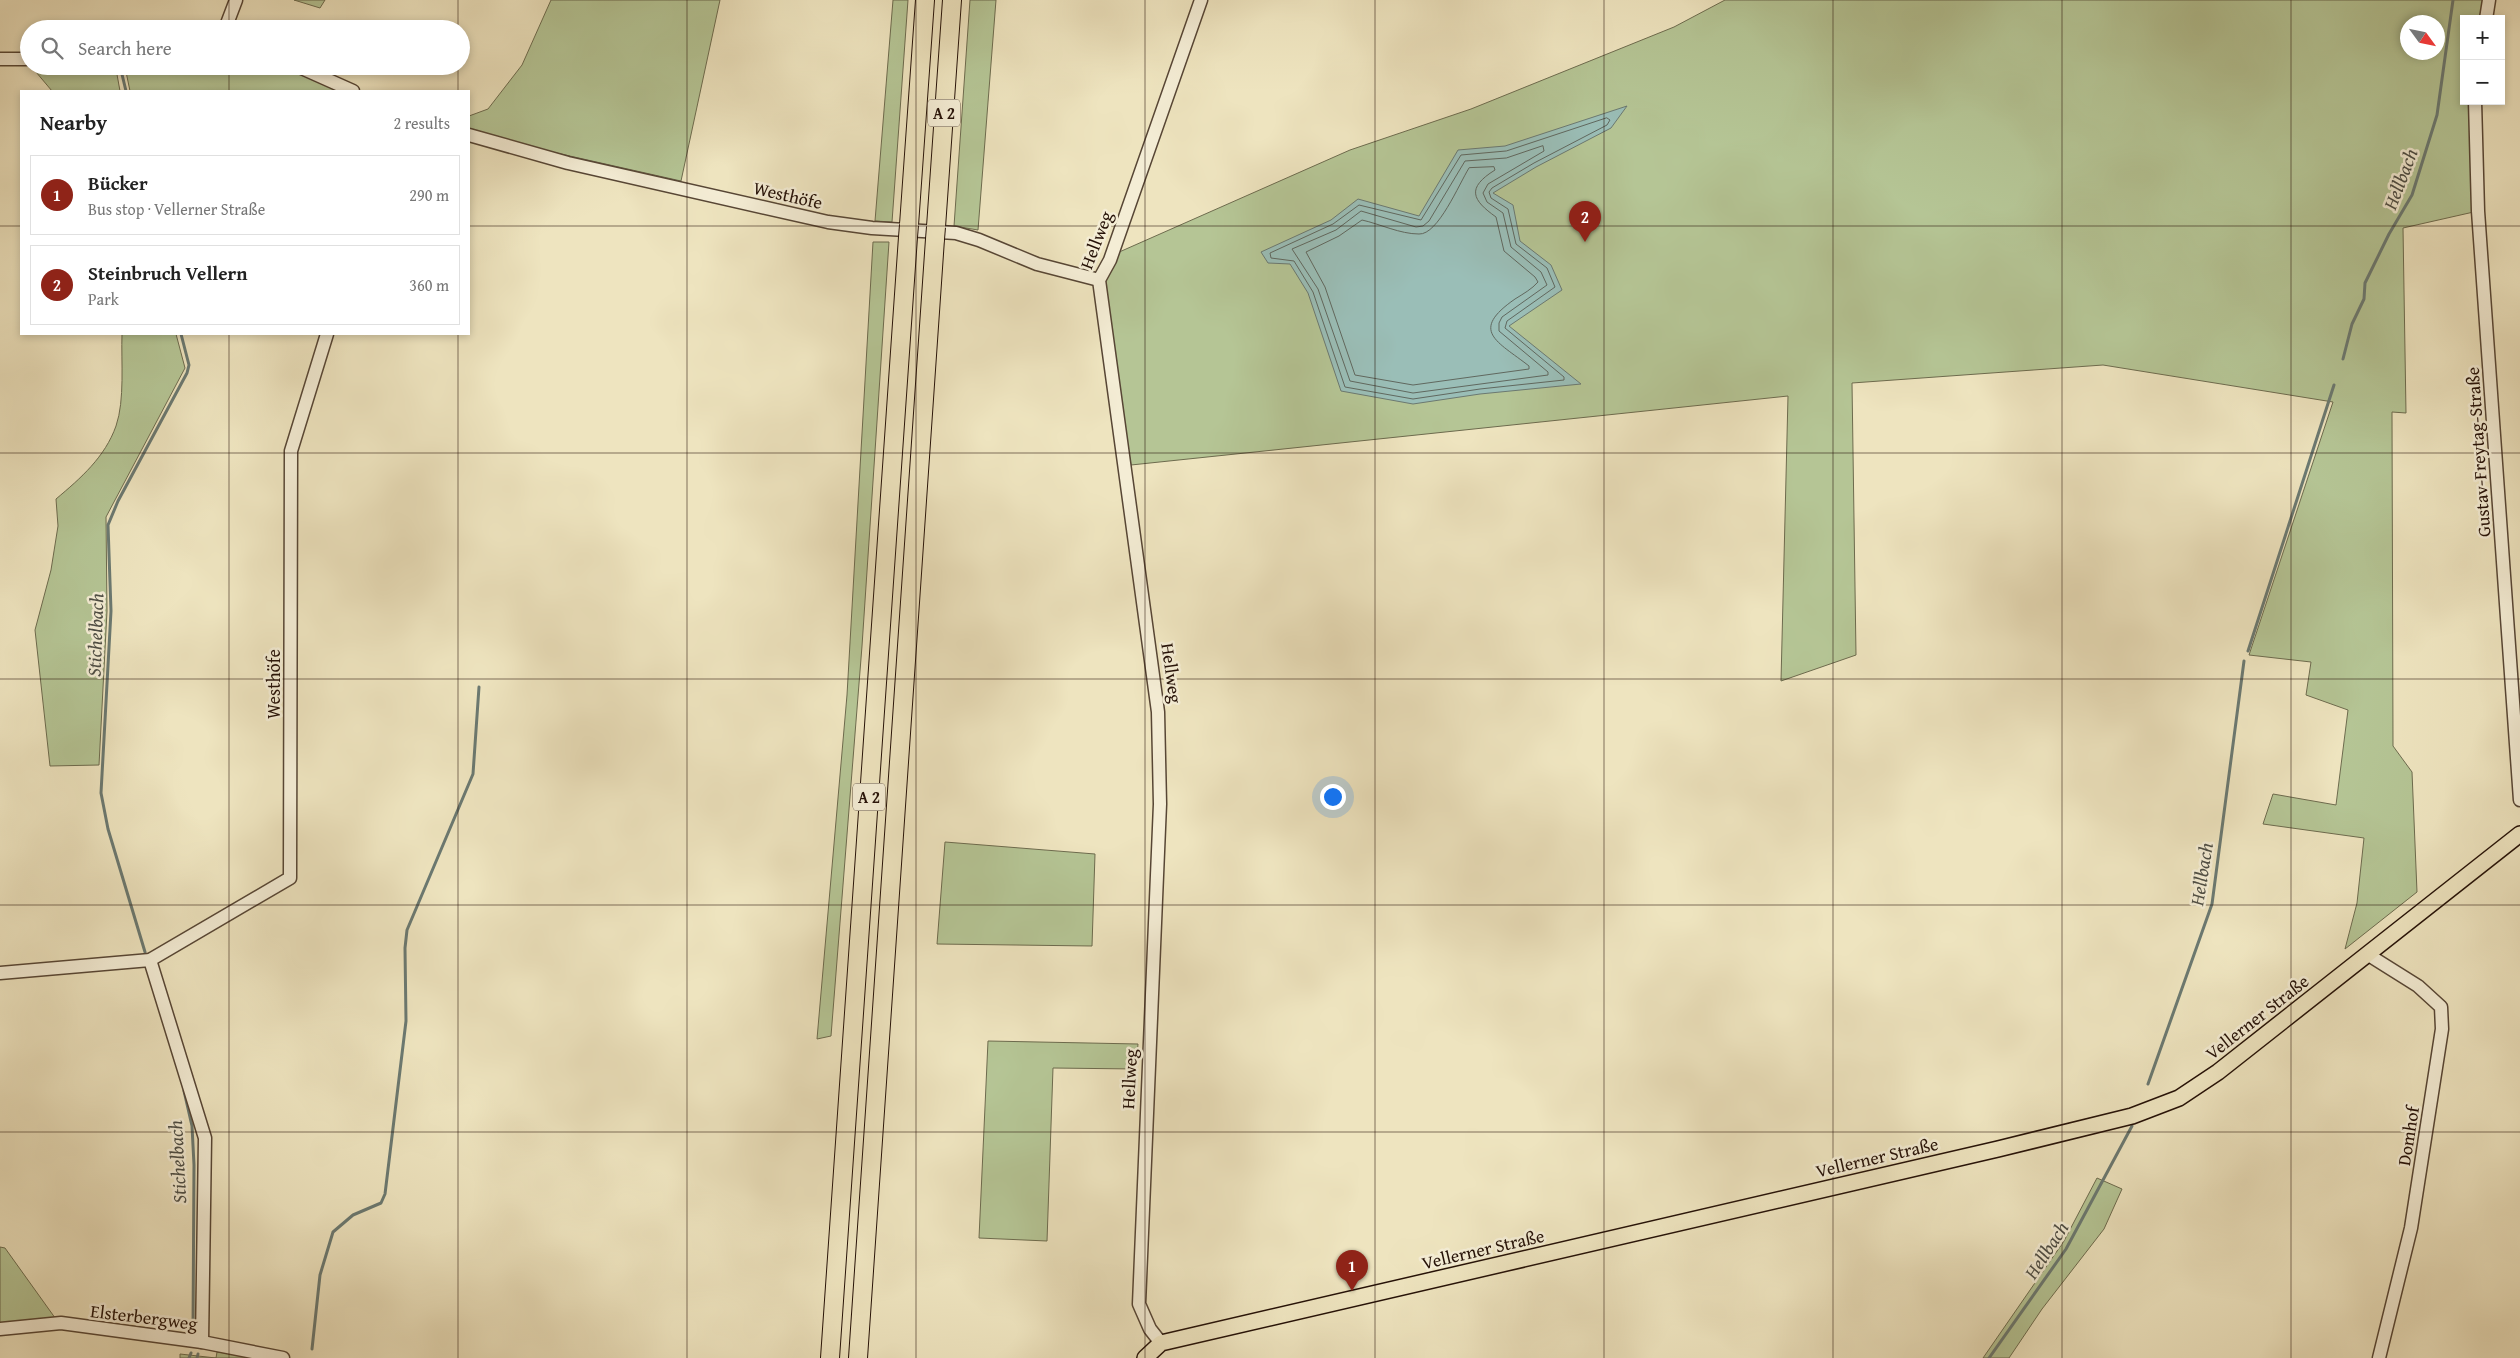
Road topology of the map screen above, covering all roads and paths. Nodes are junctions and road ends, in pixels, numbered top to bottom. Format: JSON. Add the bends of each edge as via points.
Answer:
{"nodes":[{"id":1,"x":236,"y":0,"type":"edge"},
{"id":2,"x":925,"y":0,"type":"edge"},
{"id":3,"x":952,"y":0,"type":"edge"},
{"id":4,"x":1201,"y":0,"type":"edge"},
{"id":5,"x":2489,"y":0,"type":"edge"},
{"id":6,"x":2487,"y":15,"type":"edge"},
{"id":7,"x":228,"y":20,"type":"edge"},
{"id":8,"x":0,"y":59,"type":"edge"},
{"id":9,"x":20,"y":59,"type":"edge"},
{"id":10,"x":317,"y":75,"type":"edge"},
{"id":11,"x":351,"y":90,"type":"edge"},
{"id":12,"x":2475,"y":105,"type":"edge"},
{"id":13,"x":470,"y":135,"type":"edge"},
{"id":14,"x":1099,"y":280,"type":"junction"},
{"id":15,"x":327,"y":335,"type":"edge"},
{"id":16,"x":2520,"y":800,"type":"edge"},
{"id":17,"x":2520,"y":834,"type":"edge"},
{"id":18,"x":2367,"y":954,"type":"junction"},
{"id":19,"x":150,"y":960,"type":"junction"},
{"id":20,"x":0,"y":973,"type":"edge"},
{"id":21,"x":0,"y":1329,"type":"edge"},
{"id":22,"x":202,"y":1342,"type":"junction"},
{"id":23,"x":1161,"y":1343,"type":"junction"},
{"id":24,"x":282,"y":1358,"type":"edge"},
{"id":25,"x":830,"y":1358,"type":"edge"},
{"id":26,"x":858,"y":1358,"type":"edge"},
{"id":27,"x":1145,"y":1358,"type":"edge"},
{"id":28,"x":2379,"y":1358,"type":"edge"}],
"edges":[{"from":1,"to":7,"type":"street"},
{"from":2,"to":25,"type":"highway","number":"A 2"},
{"from":3,"to":26,"type":"highway","number":"A 2"},
{"from":4,"to":14,"type":"street","name":"Hellweg","via":[[1110,260]]},
{"from":5,"to":6,"type":"street"},
{"from":8,"to":9,"type":"street"},
{"from":10,"to":11,"type":"street"},
{"from":12,"to":16,"type":"street","name":"Gustav-Freytag-Straße","via":[[2478,212]]},
{"from":13,"to":14,"type":"street","name":"Westhöfe","via":[[568,163],[828,222],[956,234],[1037,264]]},
{"from":14,"to":23,"type":"street","name":"Hellweg","via":[[1158,712],[1160,804],[1139,1304],[1150,1329]]},
{"from":15,"to":19,"type":"street","name":"Westhöfe","via":[[291,451],[290,878]]},
{"from":17,"to":18,"type":"main road","name":"Vellerner Straße"},
{"from":18,"to":23,"type":"main road","name":"Vellerner Straße","via":[[2218,1072],[2179,1098],[2132,1116]]},
{"from":18,"to":28,"type":"street","name":"Domhof","via":[[2418,986],[2441,1007],[2442,1029],[2411,1228]]},
{"from":19,"to":20,"type":"street"},
{"from":19,"to":22,"type":"street","via":[[205,1138]]},
{"from":21,"to":22,"type":"street","name":"Elsterbergweg","via":[[61,1323]]},
{"from":22,"to":24,"type":"street","name":"Elsterbergweg"},
{"from":23,"to":27,"type":"main road"}]}
